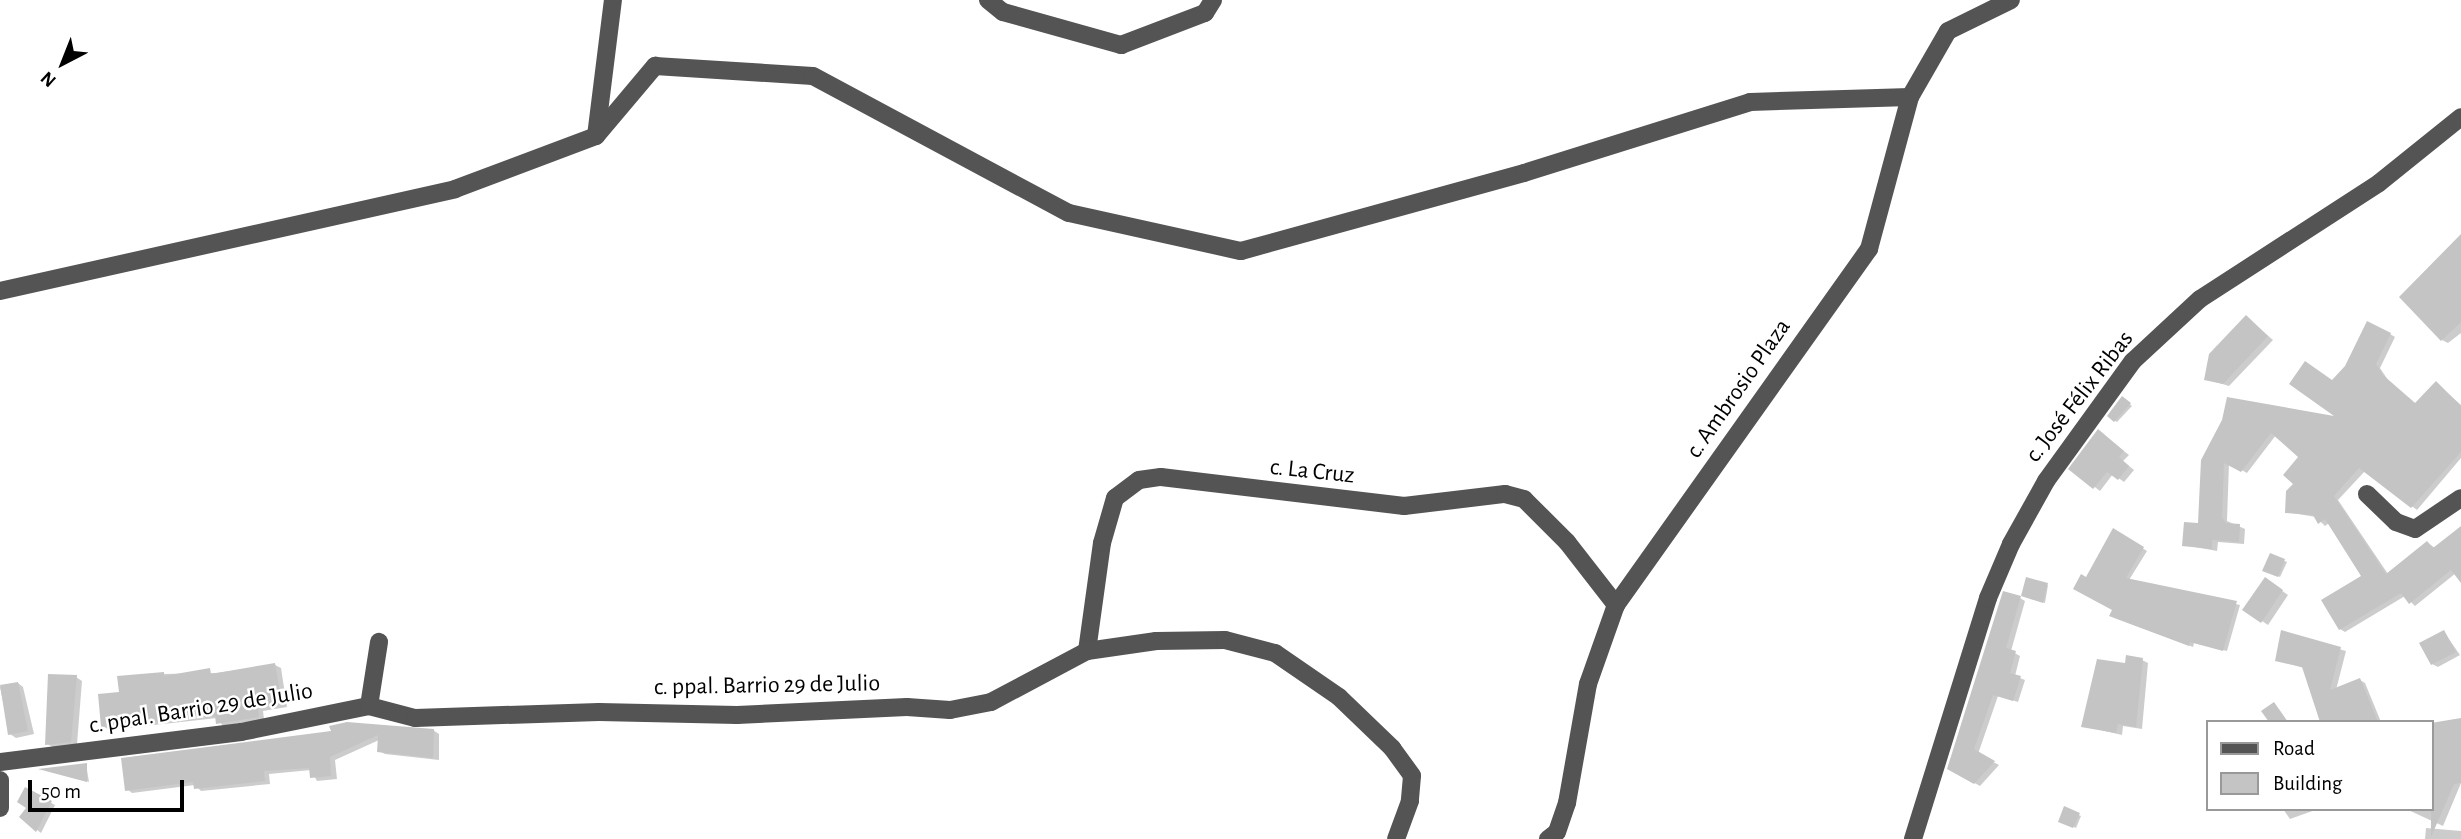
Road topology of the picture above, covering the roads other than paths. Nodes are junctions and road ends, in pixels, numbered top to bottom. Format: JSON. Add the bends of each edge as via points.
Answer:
{"nodes":[{"id":1,"x":613,"y":0,"type":"edge"},
{"id":2,"x":988,"y":0,"type":"edge"},
{"id":3,"x":1213,"y":0,"type":"edge"},
{"id":4,"x":2011,"y":0,"type":"edge"},
{"id":5,"x":1910,"y":97,"type":"junction"},
{"id":6,"x":2461,"y":117,"type":"edge"},
{"id":7,"x":596,"y":136,"type":"junction"},
{"id":8,"x":0,"y":291,"type":"edge"},
{"id":9,"x":2367,"y":494,"type":"dead end"},
{"id":10,"x":2461,"y":498,"type":"edge"},
{"id":11,"x":1616,"y":605,"type":"junction"},
{"id":12,"x":380,"y":642,"type":"dead end"},
{"id":13,"x":1087,"y":651,"type":"junction"},
{"id":14,"x":369,"y":706,"type":"junction"},
{"id":15,"x":0,"y":762,"type":"edge"},
{"id":16,"x":0,"y":780,"type":"edge"},
{"id":17,"x":0,"y":808,"type":"edge"},
{"id":18,"x":1396,"y":839,"type":"edge"},
{"id":19,"x":1548,"y":839,"type":"edge"},
{"id":20,"x":1913,"y":839,"type":"edge"}],
"edges":[{"from":1,"to":7,"type":"street"},
{"from":2,"to":3,"type":"street","via":[[1003,12],[1121,45],[1205,13]]},
{"from":4,"to":5,"type":"street","name":"c. Ambrosio Plaza","via":[[1948,30]]},
{"from":5,"to":7,"type":"street","via":[[1750,102],[1524,173],[1241,251],[1069,213],[813,76],[654,66]]},
{"from":5,"to":11,"type":"street","name":"c. Ambrosio Plaza","via":[[1869,249]]},
{"from":6,"to":20,"type":"street","name":"c. José Félix Ribas","via":[[2379,183],[2200,299],[2133,360],[2046,481],[2011,544],[1988,598]]},
{"from":7,"to":8,"type":"street","via":[[455,189]]},
{"from":9,"to":10,"type":"street","via":[[2396,522],[2415,529]]},
{"from":11,"to":13,"type":"street","name":"c. La Cruz","via":[[1567,542],[1524,499],[1505,494],[1404,506],[1161,477],[1139,480],[1115,498],[1102,542]]},
{"from":11,"to":19,"type":"street","name":"c. Ambrosio Plaza","via":[[1588,684],[1567,803],[1557,832]]},
{"from":12,"to":14,"type":"street"},
{"from":13,"to":14,"type":"street","name":"c. ppal. Barrio 29 de Julio","via":[[991,702],[950,710],[415,718]]},
{"from":13,"to":18,"type":"street","name":"c. ppal. Barrio 29 de Julio","via":[[1156,641],[1225,640],[1275,653],[1339,697],[1392,748],[1412,776],[1410,801]]},
{"from":14,"to":15,"type":"street","name":"c. ppal. Barrio 29 de Julio","via":[[241,732]]},
{"from":16,"to":17,"type":"street"}]}
